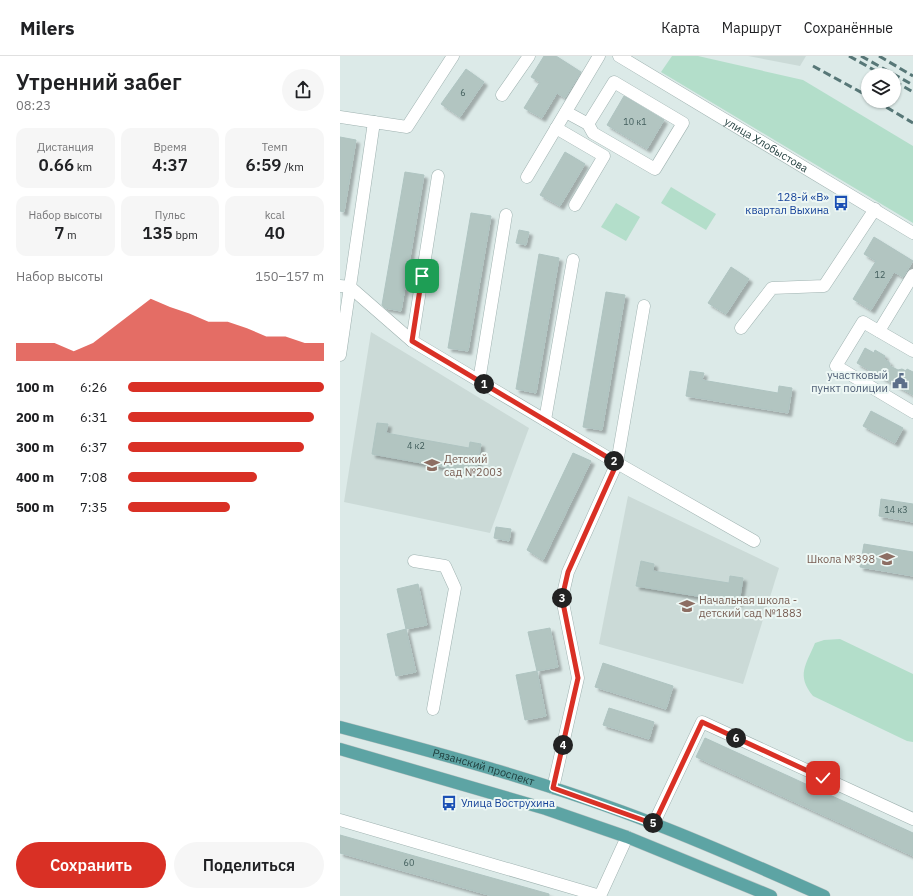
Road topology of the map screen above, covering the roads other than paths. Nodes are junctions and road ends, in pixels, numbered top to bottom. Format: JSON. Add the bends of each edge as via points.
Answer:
{"nodes":[{"id":1,"x":453,"y":56,"type":"edge"},
{"id":2,"x":529,"y":56,"type":"edge"},
{"id":3,"x":599,"y":56,"type":"edge"},
{"id":4,"x":619,"y":56,"type":"edge"},
{"id":5,"x":502,"y":95,"type":"dead end"},
{"id":6,"x":566,"y":112,"type":"junction"},
{"id":7,"x":340,"y":117,"type":"edge"},
{"id":8,"x":374,"y":122,"type":"junction"},
{"id":9,"x":588,"y":124,"type":"junction"},
{"id":10,"x":556,"y":128,"type":"junction"},
{"id":11,"x":438,"y":176,"type":"dead end"},
{"id":12,"x":527,"y":177,"type":"dead end"},
{"id":13,"x":575,"y":205,"type":"dead end"},
{"id":14,"x":875,"y":209,"type":"junction"},
{"id":15,"x":506,"y":215,"type":"dead end"},
{"id":16,"x":913,"y":233,"type":"edge"},
{"id":17,"x":573,"y":260,"type":"dead end"},
{"id":18,"x":913,"y":275,"type":"edge"},
{"id":19,"x":345,"y":286,"type":"edge"},
{"id":20,"x":644,"y":306,"type":"dead end"},
{"id":21,"x":740,"y":328,"type":"dead end"},
{"id":22,"x":879,"y":331,"type":"junction"},
{"id":23,"x":412,"y":341,"type":"junction"},
{"id":24,"x":913,"y":351,"type":"edge"},
{"id":25,"x":340,"y":355,"type":"edge"},
{"id":26,"x":479,"y":381,"type":"junction"},
{"id":27,"x":913,"y":412,"type":"edge"},
{"id":28,"x":545,"y":420,"type":"junction"},
{"id":29,"x":617,"y":463,"type":"junction"},
{"id":30,"x":754,"y":541,"type":"dead end"},
{"id":31,"x":414,"y":561,"type":"dead end"},
{"id":32,"x":433,"y":709,"type":"dead end"},
{"id":33,"x":340,"y":727,"type":"edge"},
{"id":34,"x":340,"y":749,"type":"edge"},
{"id":35,"x":553,"y":788,"type":"junction"},
{"id":36,"x":913,"y":819,"type":"edge"},
{"id":37,"x":340,"y":820,"type":"edge"},
{"id":38,"x":654,"y":824,"type":"junction"},
{"id":39,"x":628,"y":837,"type":"junction"},
{"id":40,"x":770,"y":896,"type":"edge"},
{"id":41,"x":824,"y":896,"type":"edge"}],
"edges":[{"from":1,"to":8,"type":"street","via":[[407,127]]},
{"from":2,"to":5,"type":"street"},
{"from":3,"to":6,"type":"street"},
{"from":4,"to":14,"type":"street","name":"улица Хлобыстова"},
{"from":6,"to":9,"type":"street"},
{"from":6,"to":10,"type":"street"},
{"from":7,"to":8,"type":"street"},
{"from":8,"to":19,"type":"street"},
{"from":9,"to":9,"type":"street","via":[[593,133],[655,170],[683,123],[614,82]]},
{"from":10,"to":12,"type":"street"},
{"from":10,"to":13,"type":"street","via":[[604,156]]},
{"from":11,"to":23,"type":"street"},
{"from":14,"to":16,"type":"street","name":"улица Хлобыстова"},
{"from":14,"to":21,"type":"street","via":[[824,286],[772,288]]},
{"from":15,"to":26,"type":"street"},
{"from":17,"to":28,"type":"street"},
{"from":18,"to":22,"type":"street"},
{"from":19,"to":23,"type":"street"},
{"from":19,"to":25,"type":"street"},
{"from":20,"to":29,"type":"street"},
{"from":22,"to":24,"type":"street"},
{"from":22,"to":27,"type":"street","via":[[863,322],[836,366]]},
{"from":23,"to":26,"type":"street"},
{"from":26,"to":28,"type":"street"},
{"from":28,"to":29,"type":"street"},
{"from":29,"to":30,"type":"street"},
{"from":29,"to":35,"type":"street","via":[[568,572],[562,598],[578,678]]},
{"from":31,"to":32,"type":"street","via":[[445,566],[455,588]]},
{"from":33,"to":35,"type":"main road","name":"Рязанский проспект"},
{"from":34,"to":39,"type":"main road","name":"Рязанский проспект","via":[[546,809]]},
{"from":35,"to":38,"type":"main road","name":"Рязанский проспект"},
{"from":36,"to":38,"type":"street","via":[[702,722]]},
{"from":37,"to":39,"type":"street","via":[[600,896]]},
{"from":38,"to":41,"type":"main road","name":"Рязанский проспект"},
{"from":39,"to":40,"type":"main road","name":"Рязанский проспект"}]}
